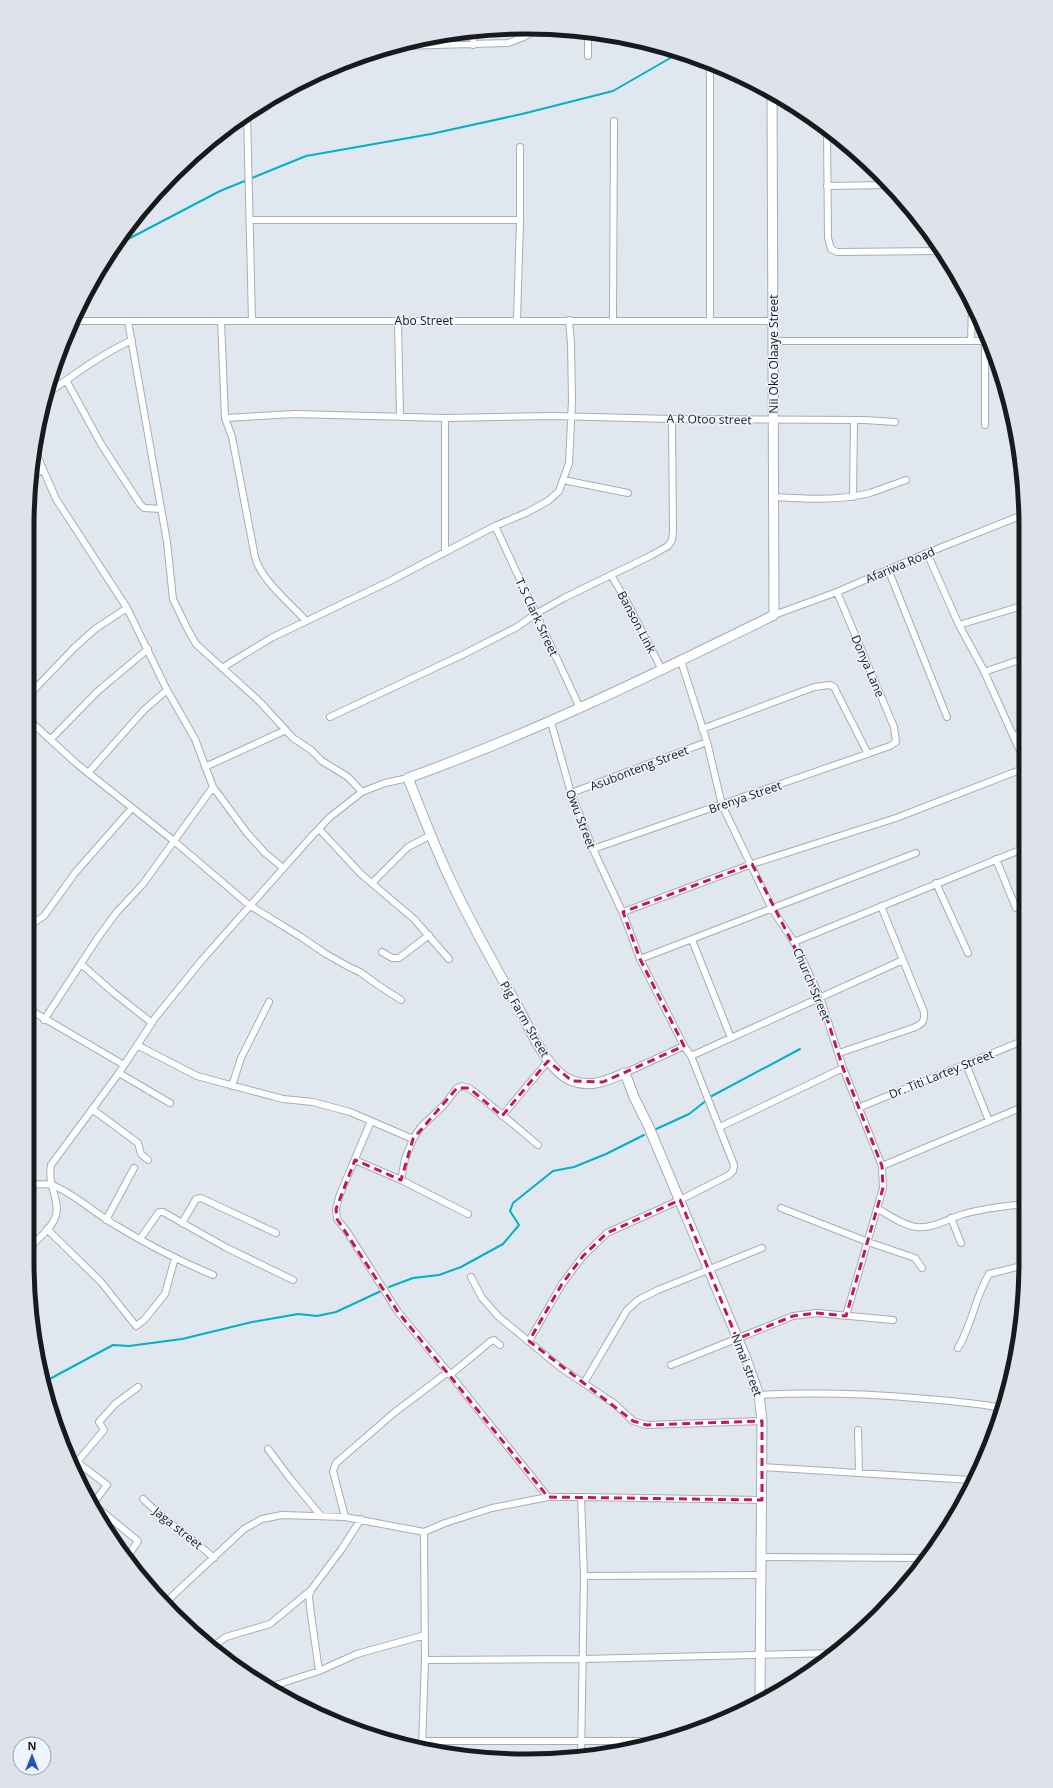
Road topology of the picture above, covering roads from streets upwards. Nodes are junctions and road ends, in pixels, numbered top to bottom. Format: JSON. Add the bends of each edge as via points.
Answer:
{"nodes":[{"id":1,"x":528,"y":34,"type":"edge"},
{"id":2,"x":473,"y":37,"type":"edge"},
{"id":3,"x":588,"y":38,"type":"edge"},
{"id":4,"x":473,"y":45,"type":"junction"},
{"id":5,"x":419,"y":46,"type":"edge"},
{"id":6,"x":588,"y":56,"type":"dead end"},
{"id":7,"x":710,"y":72,"type":"dead end"},
{"id":8,"x":772,"y":99,"type":"edge"},
{"id":9,"x":247,"y":121,"type":"edge"},
{"id":10,"x":614,"y":121,"type":"dead end"},
{"id":11,"x":829,"y":138,"type":"edge"},
{"id":12,"x":520,"y":148,"type":"dead end"},
{"id":13,"x":882,"y":185,"type":"edge"},
{"id":14,"x":827,"y":186,"type":"junction"},
{"id":15,"x":250,"y":220,"type":"junction"},
{"id":16,"x":520,"y":220,"type":"junction"},
{"id":17,"x":935,"y":251,"type":"edge"},
{"id":18,"x":972,"y":317,"type":"edge"},
{"id":19,"x":398,"y":320,"type":"junction"},
{"id":20,"x":516,"y":320,"type":"junction"},
{"id":21,"x":568,"y":320,"type":"junction"},
{"id":22,"x":613,"y":320,"type":"junction"},
{"id":23,"x":710,"y":320,"type":"junction"},
{"id":24,"x":79,"y":321,"type":"edge"},
{"id":25,"x":128,"y":321,"type":"junction"},
{"id":26,"x":222,"y":321,"type":"junction"},
{"id":27,"x":252,"y":321,"type":"junction"},
{"id":28,"x":773,"y":321,"type":"junction"},
{"id":29,"x":132,"y":340,"type":"junction"},
{"id":30,"x":773,"y":341,"type":"junction"},
{"id":31,"x":972,"y":341,"type":"junction"},
{"id":32,"x":983,"y":341,"type":"edge"},
{"id":33,"x":985,"y":346,"type":"edge"},
{"id":34,"x":66,"y":380,"type":"junction"},
{"id":35,"x":54,"y":389,"type":"edge"},
{"id":36,"x":400,"y":416,"type":"junction"},
{"id":37,"x":571,"y":416,"type":"junction"},
{"id":38,"x":225,"y":418,"type":"junction"},
{"id":39,"x":445,"y":418,"type":"junction"},
{"id":40,"x":672,"y":419,"type":"junction"},
{"id":41,"x":774,"y":420,"type":"junction"},
{"id":42,"x":854,"y":420,"type":"junction"},
{"id":43,"x":895,"y":422,"type":"dead end"},
{"id":44,"x":985,"y":425,"type":"dead end"},
{"id":45,"x":39,"y":459,"type":"edge"},
{"id":46,"x":43,"y":469,"type":"junction"},
{"id":47,"x":37,"y":474,"type":"edge"},
{"id":48,"x":563,"y":480,"type":"junction"},
{"id":49,"x":906,"y":480,"type":"dead end"},
{"id":50,"x":628,"y":493,"type":"dead end"},
{"id":51,"x":853,"y":496,"type":"junction"},
{"id":52,"x":774,"y":497,"type":"junction"},
{"id":53,"x":161,"y":509,"type":"junction"},
{"id":54,"x":1019,"y":516,"type":"edge"},
{"id":55,"x":495,"y":526,"type":"junction"},
{"id":56,"x":445,"y":552,"type":"junction"},
{"id":57,"x":927,"y":552,"type":"junction"},
{"id":58,"x":888,"y":569,"type":"junction"},
{"id":59,"x":611,"y":575,"type":"junction"},
{"id":60,"x":837,"y":592,"type":"junction"},
{"id":61,"x":1019,"y":607,"type":"edge"},
{"id":62,"x":127,"y":608,"type":"junction"},
{"id":63,"x":536,"y":613,"type":"junction"},
{"id":64,"x":774,"y":615,"type":"junction"},
{"id":65,"x":306,"y":621,"type":"junction"},
{"id":66,"x":960,"y":625,"type":"junction"},
{"id":67,"x":148,"y":649,"type":"junction"},
{"id":68,"x":1019,"y":660,"type":"edge"},
{"id":69,"x":682,"y":661,"type":"junction"},
{"id":70,"x":222,"y":668,"type":"junction"},
{"id":71,"x":662,"y":670,"type":"junction"},
{"id":72,"x":984,"y":672,"type":"junction"},
{"id":73,"x":34,"y":690,"type":"edge"},
{"id":74,"x":167,"y":690,"type":"junction"},
{"id":75,"x":580,"y":708,"type":"junction"},
{"id":76,"x":330,"y":717,"type":"dead end"},
{"id":77,"x":947,"y":717,"type":"dead end"},
{"id":78,"x":551,"y":722,"type":"junction"},
{"id":79,"x":34,"y":724,"type":"edge"},
{"id":80,"x":286,"y":730,"type":"junction"},
{"id":81,"x":702,"y":730,"type":"junction"},
{"id":82,"x":1019,"y":734,"type":"edge"},
{"id":83,"x":1013,"y":736,"type":"junction"},
{"id":84,"x":51,"y":739,"type":"junction"},
{"id":85,"x":707,"y":742,"type":"junction"},
{"id":86,"x":896,"y":742,"type":"joint"},
{"id":87,"x":1019,"y":749,"type":"edge"},
{"id":88,"x":868,"y":754,"type":"junction"},
{"id":89,"x":205,"y":767,"type":"junction"},
{"id":90,"x":1019,"y":770,"type":"edge"},
{"id":91,"x":88,"y":773,"type":"junction"},
{"id":92,"x":408,"y":778,"type":"junction"},
{"id":93,"x":213,"y":787,"type":"junction"},
{"id":94,"x":362,"y":792,"type":"junction"},
{"id":95,"x":571,"y":793,"type":"junction"},
{"id":96,"x":722,"y":805,"type":"junction"},
{"id":97,"x":131,"y":808,"type":"junction"},
{"id":98,"x":319,"y":829,"type":"junction"},
{"id":99,"x":431,"y":835,"type":"junction"},
{"id":100,"x":174,"y":841,"type":"junction"},
{"id":101,"x":593,"y":849,"type":"junction"},
{"id":102,"x":1019,"y":850,"type":"edge"},
{"id":103,"x":916,"y":853,"type":"dead end"},
{"id":104,"x":996,"y":859,"type":"junction"},
{"id":105,"x":752,"y":864,"type":"junction"},
{"id":106,"x":283,"y":868,"type":"junction"},
{"id":107,"x":372,"y":883,"type":"junction"},
{"id":108,"x":936,"y":883,"type":"junction"},
{"id":109,"x":249,"y":905,"type":"junction"},
{"id":110,"x":881,"y":906,"type":"junction"},
{"id":111,"x":1016,"y":908,"type":"dead end"},
{"id":112,"x":772,"y":909,"type":"junction"},
{"id":113,"x":622,"y":912,"type":"junction"},
{"id":114,"x":34,"y":922,"type":"edge"},
{"id":115,"x":429,"y":935,"type":"junction"},
{"id":116,"x":692,"y":940,"type":"junction"},
{"id":117,"x":794,"y":942,"type":"junction"},
{"id":118,"x":382,"y":952,"type":"dead end"},
{"id":119,"x":968,"y":953,"type":"dead end"},
{"id":120,"x":449,"y":959,"type":"dead end"},
{"id":121,"x":640,"y":959,"type":"junction"},
{"id":122,"x":903,"y":960,"type":"junction"},
{"id":123,"x":81,"y":964,"type":"junction"},
{"id":124,"x":820,"y":996,"type":"junction"},
{"id":125,"x":401,"y":1000,"type":"dead end"},
{"id":126,"x":269,"y":1002,"type":"dead end"},
{"id":127,"x":34,"y":1013,"type":"edge"},
{"id":128,"x":44,"y":1020,"type":"junction"},
{"id":129,"x":152,"y":1023,"type":"junction"},
{"id":130,"x":731,"y":1038,"type":"junction"},
{"id":131,"x":1019,"y":1042,"type":"edge"},
{"id":132,"x":137,"y":1045,"type":"junction"},
{"id":133,"x":684,"y":1046,"type":"junction"},
{"id":134,"x":839,"y":1053,"type":"junction"},
{"id":135,"x":691,"y":1056,"type":"junction"},
{"id":136,"x":548,"y":1060,"type":"junction"},
{"id":137,"x":966,"y":1064,"type":"junction"},
{"id":138,"x":124,"y":1065,"type":"junction"},
{"id":139,"x":843,"y":1068,"type":"junction"},
{"id":140,"x":119,"y":1073,"type":"junction"},
{"id":141,"x":625,"y":1073,"type":"junction"},
{"id":142,"x":232,"y":1086,"type":"junction"},
{"id":143,"x":170,"y":1103,"type":"dead end"},
{"id":144,"x":858,"y":1108,"type":"junction"},
{"id":145,"x":1019,"y":1108,"type":"edge"},
{"id":146,"x":92,"y":1109,"type":"junction"},
{"id":147,"x":502,"y":1116,"type":"junction"},
{"id":148,"x":371,"y":1120,"type":"junction"},
{"id":149,"x":989,"y":1121,"type":"junction"},
{"id":150,"x":720,"y":1128,"type":"junction"},
{"id":151,"x":413,"y":1139,"type":"junction"},
{"id":152,"x":538,"y":1145,"type":"dead end"},
{"id":153,"x":148,"y":1160,"type":"dead end"},
{"id":154,"x":355,"y":1160,"type":"junction"},
{"id":155,"x":882,"y":1166,"type":"junction"},
{"id":156,"x":134,"y":1168,"type":"dead end"},
{"id":157,"x":401,"y":1180,"type":"junction"},
{"id":158,"x":34,"y":1184,"type":"edge"},
{"id":159,"x":50,"y":1185,"type":"junction"},
{"id":160,"x":680,"y":1200,"type":"junction"},
{"id":161,"x":1019,"y":1205,"type":"edge"},
{"id":162,"x":781,"y":1208,"type":"dead end"},
{"id":163,"x":878,"y":1209,"type":"junction"},
{"id":164,"x":468,"y":1214,"type":"dead end"},
{"id":165,"x":950,"y":1218,"type":"junction"},
{"id":166,"x":106,"y":1220,"type":"junction"},
{"id":167,"x":182,"y":1223,"type":"junction"},
{"id":168,"x":47,"y":1229,"type":"junction"},
{"id":169,"x":276,"y":1233,"type":"dead end"},
{"id":170,"x":140,"y":1239,"type":"junction"},
{"id":171,"x":868,"y":1242,"type":"junction"},
{"id":172,"x":34,"y":1243,"type":"edge"},
{"id":173,"x":961,"y":1243,"type":"dead end"},
{"id":174,"x":762,"y":1248,"type":"dead end"},
{"id":175,"x":175,"y":1258,"type":"junction"},
{"id":176,"x":1019,"y":1267,"type":"edge"},
{"id":177,"x":922,"y":1268,"type":"dead end"},
{"id":178,"x":709,"y":1270,"type":"junction"},
{"id":179,"x":213,"y":1275,"type":"dead end"},
{"id":180,"x":471,"y":1277,"type":"dead end"},
{"id":181,"x":293,"y":1280,"type":"dead end"},
{"id":182,"x":846,"y":1316,"type":"junction"},
{"id":183,"x":893,"y":1320,"type":"dead end"},
{"id":184,"x":737,"y":1338,"type":"junction"},
{"id":185,"x":529,"y":1341,"type":"junction"},
{"id":186,"x":500,"y":1345,"type":"dead end"},
{"id":187,"x":958,"y":1348,"type":"dead end"},
{"id":188,"x":671,"y":1365,"type":"dead end"},
{"id":189,"x":449,"y":1373,"type":"junction"},
{"id":190,"x":584,"y":1383,"type":"junction"},
{"id":191,"x":138,"y":1387,"type":"dead end"},
{"id":192,"x":759,"y":1395,"type":"junction"},
{"id":193,"x":997,"y":1407,"type":"edge"},
{"id":194,"x":762,"y":1421,"type":"junction"},
{"id":195,"x":858,"y":1430,"type":"dead end"},
{"id":196,"x":268,"y":1449,"type":"dead end"},
{"id":197,"x":762,"y":1467,"type":"junction"},
{"id":198,"x":859,"y":1473,"type":"junction"},
{"id":199,"x":968,"y":1480,"type":"edge"},
{"id":200,"x":548,"y":1497,"type":"junction"},
{"id":201,"x":581,"y":1497,"type":"junction"},
{"id":202,"x":143,"y":1499,"type":"dead end"},
{"id":203,"x":762,"y":1500,"type":"junction"},
{"id":204,"x":96,"y":1501,"type":"edge"},
{"id":205,"x":103,"y":1513,"type":"edge"},
{"id":206,"x":321,"y":1516,"type":"junction"},
{"id":207,"x":345,"y":1517,"type":"junction"},
{"id":208,"x":361,"y":1519,"type":"junction"},
{"id":209,"x":424,"y":1532,"type":"junction"},
{"id":210,"x":130,"y":1553,"type":"edge"},
{"id":211,"x":761,"y":1556,"type":"junction"},
{"id":212,"x":214,"y":1558,"type":"junction"},
{"id":213,"x":919,"y":1558,"type":"edge"},
{"id":214,"x":760,"y":1575,"type":"junction"},
{"id":215,"x":584,"y":1576,"type":"junction"},
{"id":216,"x":311,"y":1590,"type":"junction"},
{"id":217,"x":169,"y":1600,"type":"edge"},
{"id":218,"x":425,"y":1635,"type":"junction"},
{"id":219,"x":217,"y":1644,"type":"edge"},
{"id":220,"x":824,"y":1653,"type":"edge"},
{"id":221,"x":760,"y":1654,"type":"junction"},
{"id":222,"x":583,"y":1659,"type":"junction"},
{"id":223,"x":425,"y":1660,"type":"junction"},
{"id":224,"x":320,"y":1671,"type":"junction"},
{"id":225,"x":276,"y":1685,"type":"edge"},
{"id":226,"x":760,"y":1695,"type":"edge"},
{"id":227,"x":637,"y":1741,"type":"edge"},
{"id":228,"x":581,"y":1742,"type":"junction"},
{"id":229,"x":422,"y":1743,"type":"edge"},
{"id":230,"x":426,"y":1744,"type":"edge"},
{"id":231,"x":581,"y":1751,"type":"edge"}],
"edges":[{"from":1,"to":4,"type":"street","via":[[508,43]]},
{"from":2,"to":4,"type":"street"},
{"from":3,"to":6,"type":"street"},
{"from":4,"to":5,"type":"street"},
{"from":7,"to":23,"type":"street"},
{"from":8,"to":28,"type":"street","name":"Nii Oko Olaaye Street"},
{"from":9,"to":15,"type":"street"},
{"from":10,"to":22,"type":"street"},
{"from":11,"to":14,"type":"street"},
{"from":12,"to":16,"type":"street"},
{"from":13,"to":14,"type":"street"},
{"from":14,"to":17,"type":"street","via":[[828,238],[831,249],[837,252]]},
{"from":15,"to":16,"type":"street"},
{"from":15,"to":27,"type":"street"},
{"from":16,"to":20,"type":"street"},
{"from":18,"to":31,"type":"street"},
{"from":19,"to":20,"type":"street","name":"Abo Street"},
{"from":19,"to":27,"type":"street","name":"Abo Street"},
{"from":19,"to":36,"type":"street"},
{"from":20,"to":21,"type":"street","name":"Abo Street"},
{"from":21,"to":22,"type":"street","name":"Abo Street"},
{"from":21,"to":37,"type":"street","via":[[571,344]]},
{"from":22,"to":23,"type":"street","name":"Abo Street"},
{"from":23,"to":28,"type":"street","name":"Abo Street"},
{"from":24,"to":25,"type":"street","name":"Abo Street"},
{"from":25,"to":26,"type":"street","name":"Abo Street"},
{"from":25,"to":29,"type":"street"},
{"from":26,"to":27,"type":"street","name":"Abo Street"},
{"from":26,"to":38,"type":"street"},
{"from":28,"to":30,"type":"street","name":"Nii Oko Olaaye Street"},
{"from":29,"to":34,"type":"street"},
{"from":29,"to":53,"type":"street"},
{"from":30,"to":31,"type":"street"},
{"from":30,"to":41,"type":"street","name":"Nii Oko Olaaye Street"},
{"from":31,"to":32,"type":"street"},
{"from":33,"to":44,"type":"street"},
{"from":34,"to":35,"type":"street"},
{"from":34,"to":53,"type":"street","via":[[101,444],[140,504],[144,508]]},
{"from":36,"to":38,"type":"street","name":"A R Otoo street","via":[[295,414]]},
{"from":36,"to":39,"type":"street","name":"A R Otoo street"},
{"from":37,"to":39,"type":"street","name":"A R Otoo street"},
{"from":37,"to":40,"type":"street","name":"A R Otoo street"},
{"from":37,"to":48,"type":"street","via":[[568,463]]},
{"from":38,"to":65,"type":"street","via":[[232,436],[257,564],[266,578]]},
{"from":39,"to":56,"type":"street"},
{"from":40,"to":41,"type":"street","name":"A R Otoo street"},
{"from":40,"to":59,"type":"street","via":[[672,540],[668,546],[652,556]]},
{"from":41,"to":42,"type":"street","name":"A R Otoo street"},
{"from":41,"to":52,"type":"street","name":"Nii Oko Olaaye Street"},
{"from":42,"to":43,"type":"street","name":"A R Otoo street"},
{"from":42,"to":51,"type":"street"},
{"from":45,"to":46,"type":"street"},
{"from":46,"to":47,"type":"street"},
{"from":46,"to":62,"type":"street","via":[[56,499]]},
{"from":48,"to":50,"type":"street"},
{"from":48,"to":55,"type":"street","via":[[559,491],[548,501]]},
{"from":49,"to":51,"type":"street"},
{"from":51,"to":52,"type":"street","via":[[819,499]]},
{"from":52,"to":64,"type":"street","name":"Nii Oko Olaaye Street"},
{"from":53,"to":70,"type":"street","via":[[173,599],[196,644]]},
{"from":54,"to":57,"type":"street","name":"Afariwa Road"},
{"from":55,"to":56,"type":"street"},
{"from":55,"to":63,"type":"street","name":"T.S Clark Street"},
{"from":56,"to":65,"type":"street"},
{"from":57,"to":58,"type":"street","name":"Afariwa Road"},
{"from":57,"to":66,"type":"street"},
{"from":58,"to":60,"type":"street","name":"Afariwa Road"},
{"from":58,"to":77,"type":"street"},
{"from":59,"to":63,"type":"street"},
{"from":59,"to":71,"type":"street","name":"Banson Link"},
{"from":60,"to":64,"type":"street","name":"Afariwa Road"},
{"from":60,"to":86,"type":"street","name":"Donya Lane","via":[[894,727]]},
{"from":61,"to":66,"type":"street"},
{"from":62,"to":67,"type":"street"},
{"from":62,"to":73,"type":"street","via":[[95,629]]},
{"from":63,"to":75,"type":"street","name":"T.S Clark Street"},
{"from":63,"to":76,"type":"street","via":[[516,627],[464,654]]},
{"from":64,"to":69,"type":"street"},
{"from":65,"to":70,"type":"street","via":[[271,638]]},
{"from":66,"to":72,"type":"street"},
{"from":67,"to":74,"type":"street"},
{"from":67,"to":84,"type":"street","via":[[98,691]]},
{"from":68,"to":72,"type":"street"},
{"from":69,"to":71,"type":"street"},
{"from":69,"to":81,"type":"street","name":"Church Street"},
{"from":70,"to":80,"type":"street"},
{"from":71,"to":75,"type":"street"},
{"from":72,"to":83,"type":"street"},
{"from":74,"to":89,"type":"street","via":[[195,739]]},
{"from":74,"to":91,"type":"street","via":[[144,710]]},
{"from":75,"to":78,"type":"street"},
{"from":78,"to":92,"type":"street","via":[[475,754]]},
{"from":78,"to":95,"type":"street","name":"Owu Street"},
{"from":79,"to":84,"type":"street"},
{"from":80,"to":89,"type":"street"},
{"from":80,"to":94,"type":"street","via":[[322,761],[348,777]]},
{"from":81,"to":85,"type":"street","name":"Church Street"},
{"from":81,"to":88,"type":"street","via":[[814,687],[830,684],[834,687]]},
{"from":82,"to":83,"type":"street"},
{"from":83,"to":87,"type":"street"},
{"from":84,"to":91,"type":"street"},
{"from":85,"to":95,"type":"street","name":"Asubonteng Street"},
{"from":85,"to":96,"type":"street","name":"Church Street"},
{"from":86,"to":88,"type":"street","name":"Brenya Street"},
{"from":88,"to":96,"type":"street","name":"Brenya Street"},
{"from":89,"to":93,"type":"street"},
{"from":90,"to":105,"type":"street","via":[[896,818]]},
{"from":91,"to":97,"type":"street"},
{"from":92,"to":94,"type":"street"},
{"from":92,"to":99,"type":"street","name":"Pig Farm Street"},
{"from":93,"to":100,"type":"street"},
{"from":93,"to":106,"type":"street","via":[[247,833]]},
{"from":94,"to":98,"type":"street"},
{"from":95,"to":101,"type":"street","name":"Owu Street"},
{"from":96,"to":101,"type":"street","name":"Brenya Street"},
{"from":96,"to":105,"type":"street","name":"Church Street"},
{"from":97,"to":100,"type":"street"},
{"from":97,"to":114,"type":"street","via":[[75,874],[44,916]]},
{"from":98,"to":106,"type":"street"},
{"from":98,"to":107,"type":"street"},
{"from":99,"to":107,"type":"street","via":[[408,847]]},
{"from":99,"to":136,"type":"street","name":"Pig Farm Street","via":[[471,922]]},
{"from":100,"to":109,"type":"street"},
{"from":100,"to":123,"type":"street","via":[[143,884],[116,913]]},
{"from":101,"to":113,"type":"street","name":"Owu Street"},
{"from":102,"to":104,"type":"street"},
{"from":103,"to":112,"type":"street"},
{"from":104,"to":108,"type":"street"},
{"from":104,"to":111,"type":"street"},
{"from":105,"to":112,"type":"street","name":"Church Street"},
{"from":105,"to":113,"type":"street"},
{"from":106,"to":109,"type":"street"},
{"from":107,"to":115,"type":"street"},
{"from":108,"to":110,"type":"street"},
{"from":108,"to":119,"type":"street"},
{"from":109,"to":125,"type":"street","via":[[349,968],[360,972]]},
{"from":109,"to":129,"type":"street"},
{"from":110,"to":117,"type":"street"},
{"from":110,"to":122,"type":"street"},
{"from":112,"to":116,"type":"street"},
{"from":112,"to":117,"type":"street","name":"Church Street"},
{"from":113,"to":121,"type":"street"},
{"from":115,"to":118,"type":"street","via":[[400,958],[392,958]]},
{"from":115,"to":120,"type":"street"},
{"from":116,"to":121,"type":"street"},
{"from":116,"to":130,"type":"street"},
{"from":117,"to":124,"type":"street","name":"Church Street"},
{"from":121,"to":133,"type":"street"},
{"from":122,"to":124,"type":"street"},
{"from":122,"to":134,"type":"street","via":[[924,1012],[923,1023]]},
{"from":123,"to":128,"type":"street"},
{"from":123,"to":129,"type":"street"},
{"from":124,"to":130,"type":"street"},
{"from":124,"to":134,"type":"street","name":"Church Street"},
{"from":126,"to":142,"type":"street","via":[[240,1058]]},
{"from":127,"to":128,"type":"street"},
{"from":128,"to":138,"type":"street"},
{"from":129,"to":132,"type":"street"},
{"from":130,"to":135,"type":"street"},
{"from":131,"to":137,"type":"street","name":"Dr. Titi Lartey Street"},
{"from":132,"to":138,"type":"street"},
{"from":132,"to":142,"type":"street","via":[[197,1076]]},
{"from":133,"to":135,"type":"street"},
{"from":133,"to":141,"type":"street","name":"Pig Farm Street"},
{"from":134,"to":139,"type":"street","name":"Church Street"},
{"from":135,"to":150,"type":"street"},
{"from":136,"to":141,"type":"street","name":"Pig Farm Street","via":[[561,1075],[572,1081],[587,1084],[603,1082]]},
{"from":136,"to":147,"type":"street"},
{"from":137,"to":144,"type":"street","name":"Dr. Titi Lartey Street"},
{"from":137,"to":149,"type":"street"},
{"from":138,"to":140,"type":"street"},
{"from":139,"to":144,"type":"street","name":"Church Street"},
{"from":139,"to":150,"type":"street"},
{"from":140,"to":143,"type":"street"},
{"from":140,"to":146,"type":"street"},
{"from":141,"to":160,"type":"street","name":"Nmai street"},
{"from":142,"to":148,"type":"street","via":[[283,1099],[313,1102]]},
{"from":144,"to":155,"type":"street","name":"Church Street"},
{"from":145,"to":149,"type":"street"},
{"from":146,"to":153,"type":"street","via":[[138,1143],[141,1154]]},
{"from":146,"to":159,"type":"street","via":[[51,1165]]},
{"from":147,"to":151,"type":"street","via":[[469,1088],[462,1086],[457,1088],[444,1105],[420,1128]]},
{"from":147,"to":152,"type":"street"},
{"from":148,"to":151,"type":"street"},
{"from":148,"to":154,"type":"street"},
{"from":149,"to":155,"type":"street"},
{"from":150,"to":160,"type":"street","via":[[734,1165],[733,1171]]},
{"from":151,"to":157,"type":"street","via":[[404,1159]]},
{"from":154,"to":157,"type":"street"},
{"from":154,"to":189,"type":"street","via":[[340,1194],[336,1209],[337,1219],[398,1312]]},
{"from":155,"to":163,"type":"street","name":"Church Street","via":[[883,1188]]},
{"from":156,"to":166,"type":"street"},
{"from":157,"to":164,"type":"street"},
{"from":158,"to":159,"type":"street"},
{"from":159,"to":166,"type":"street"},
{"from":159,"to":168,"type":"street","via":[[56,1215]]},
{"from":160,"to":178,"type":"street","name":"Nmai street"},
{"from":160,"to":185,"type":"street","via":[[607,1233],[583,1256],[562,1284]]},
{"from":161,"to":165,"type":"street","via":[[981,1210]]},
{"from":162,"to":171,"type":"street"},
{"from":163,"to":165,"type":"street","via":[[916,1227],[938,1224]]},
{"from":163,"to":171,"type":"street","name":"Church Street"},
{"from":165,"to":173,"type":"street"},
{"from":166,"to":170,"type":"street"},
{"from":167,"to":169,"type":"street","via":[[196,1198],[199,1198]]},
{"from":167,"to":170,"type":"street","via":[[159,1212]]},
{"from":167,"to":181,"type":"street"},
{"from":168,"to":172,"type":"street"},
{"from":168,"to":175,"type":"street","via":[[101,1282],[136,1326],[165,1294]]},
{"from":170,"to":175,"type":"street"},
{"from":171,"to":177,"type":"street","via":[[915,1258]]},
{"from":171,"to":182,"type":"street","name":"Church Street"},
{"from":174,"to":178,"type":"street"},
{"from":175,"to":179,"type":"street"},
{"from":176,"to":187,"type":"street","via":[[989,1274]]},
{"from":178,"to":184,"type":"street","name":"Nmai street"},
{"from":178,"to":190,"type":"street","via":[[658,1290],[632,1305]]},
{"from":180,"to":185,"type":"street","via":[[499,1317]]},
{"from":182,"to":183,"type":"street"},
{"from":182,"to":184,"type":"street","via":[[817,1313],[793,1316]]},
{"from":184,"to":188,"type":"street"},
{"from":184,"to":192,"type":"street","name":"Nmai street"},
{"from":185,"to":190,"type":"street","via":[[561,1368]]},
{"from":186,"to":189,"type":"street","via":[[494,1340],[491,1341]]},
{"from":189,"to":200,"type":"street"},
{"from":189,"to":207,"type":"street","via":[[395,1412],[336,1463],[333,1471]]},
{"from":190,"to":194,"type":"street","via":[[615,1404],[633,1421],[647,1426]]},
{"from":191,"to":204,"type":"street","via":[[115,1404],[99,1422],[104,1430],[77,1462],[107,1485]]},
{"from":192,"to":193,"type":"street","via":[[884,1395]]},
{"from":192,"to":194,"type":"street","name":"Nmai street"},
{"from":194,"to":197,"type":"street","name":"Nmai street"},
{"from":195,"to":198,"type":"street"},
{"from":196,"to":206,"type":"street"},
{"from":197,"to":198,"type":"street"},
{"from":197,"to":203,"type":"street","name":"Nmai street"},
{"from":198,"to":199,"type":"street"},
{"from":200,"to":201,"type":"street"},
{"from":200,"to":209,"type":"street","via":[[492,1508]]},
{"from":201,"to":203,"type":"street"},
{"from":201,"to":215,"type":"street"},
{"from":202,"to":212,"type":"street","name":"Jaga street"},
{"from":203,"to":211,"type":"street","name":"Nmai street"},
{"from":205,"to":210,"type":"street","via":[[138,1541]]},
{"from":206,"to":207,"type":"street"},
{"from":206,"to":212,"type":"street","via":[[282,1515],[262,1519],[244,1529]]},
{"from":207,"to":208,"type":"street"},
{"from":208,"to":209,"type":"street"},
{"from":208,"to":216,"type":"street"},
{"from":209,"to":218,"type":"street"},
{"from":211,"to":213,"type":"street"},
{"from":211,"to":214,"type":"street","name":"Nmai street"},
{"from":212,"to":217,"type":"street"},
{"from":214,"to":215,"type":"street"},
{"from":214,"to":221,"type":"street","name":"Nmai street"},
{"from":215,"to":222,"type":"street"},
{"from":216,"to":219,"type":"street","via":[[270,1624],[226,1637]]},
{"from":216,"to":224,"type":"street","via":[[310,1602]]},
{"from":218,"to":223,"type":"street"},
{"from":218,"to":224,"type":"street","via":[[357,1654]]},
{"from":220,"to":221,"type":"street"},
{"from":221,"to":222,"type":"street"},
{"from":221,"to":226,"type":"street","name":"Nmai street"},
{"from":222,"to":223,"type":"street"},
{"from":222,"to":228,"type":"street"},
{"from":223,"to":229,"type":"street"},
{"from":224,"to":225,"type":"street"},
{"from":227,"to":228,"type":"street"},
{"from":228,"to":230,"type":"street"},
{"from":228,"to":231,"type":"street"}]}
